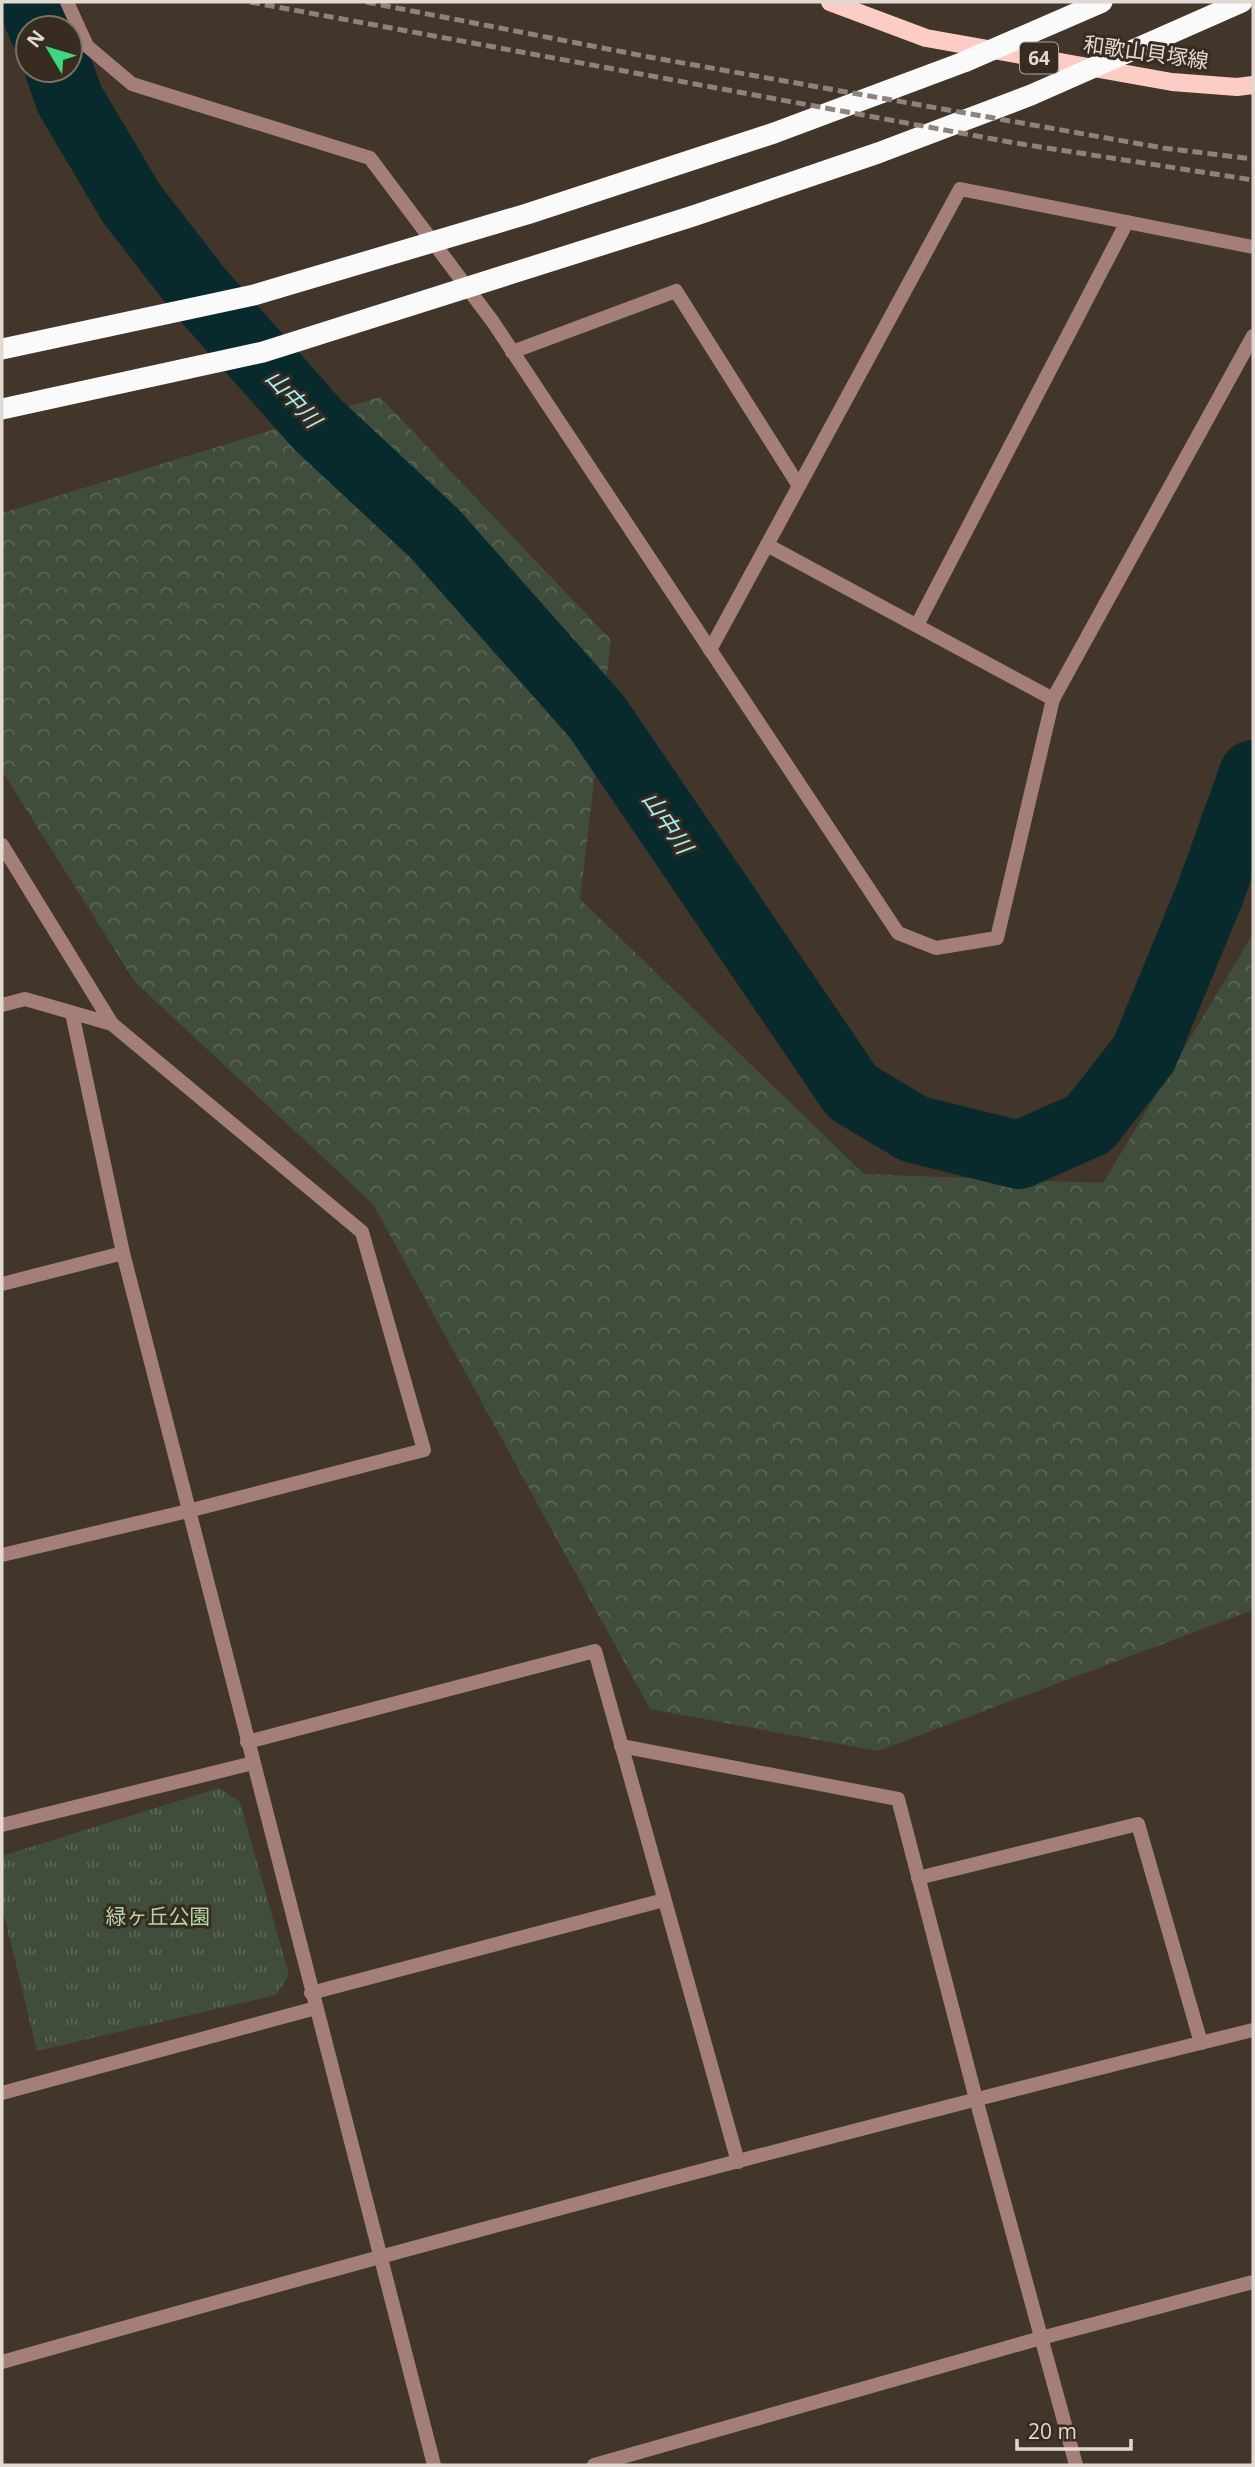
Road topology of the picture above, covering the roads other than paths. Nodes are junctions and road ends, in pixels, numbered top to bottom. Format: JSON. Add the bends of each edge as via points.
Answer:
{"nodes":[{"id":1,"x":67,"y":2,"type":"edge"},
{"id":2,"x":830,"y":2,"type":"edge"},
{"id":3,"x":1102,"y":2,"type":"edge"},
{"id":4,"x":1242,"y":2,"type":"edge"},
{"id":5,"x":1253,"y":85,"type":"edge"},
{"id":6,"x":1127,"y":222,"type":"junction"},
{"id":7,"x":1253,"y":247,"type":"edge"},
{"id":8,"x":1253,"y":336,"type":"edge"},
{"id":9,"x":7,"y":349,"type":"edge"},
{"id":10,"x":512,"y":352,"type":"junction"},
{"id":11,"x":2,"y":409,"type":"edge"},
{"id":12,"x":799,"y":486,"type":"junction"},
{"id":13,"x":767,"y":545,"type":"junction"},
{"id":14,"x":917,"y":625,"type":"junction"},
{"id":15,"x":710,"y":650,"type":"junction"},
{"id":16,"x":1053,"y":699,"type":"junction"},
{"id":17,"x":2,"y":845,"type":"edge"},
{"id":18,"x":2,"y":1005,"type":"edge"},
{"id":19,"x":72,"y":1013,"type":"junction"},
{"id":20,"x":112,"y":1024,"type":"junction"},
{"id":21,"x":123,"y":1253,"type":"junction"},
{"id":22,"x":2,"y":1284,"type":"edge"},
{"id":23,"x":188,"y":1511,"type":"junction"},
{"id":24,"x":2,"y":1555,"type":"edge"},
{"id":25,"x":247,"y":1742,"type":"junction"},
{"id":26,"x":621,"y":1745,"type":"junction"},
{"id":27,"x":253,"y":1763,"type":"junction"},
{"id":28,"x":2,"y":1825,"type":"edge"},
{"id":29,"x":918,"y":1878,"type":"junction"},
{"id":30,"x":664,"y":1900,"type":"junction"},
{"id":31,"x":312,"y":1993,"type":"junction"},
{"id":32,"x":316,"y":2008,"type":"junction"},
{"id":33,"x":1253,"y":2030,"type":"edge"},
{"id":34,"x":1202,"y":2043,"type":"junction"},
{"id":35,"x":2,"y":2093,"type":"edge"},
{"id":36,"x":976,"y":2099,"type":"junction"},
{"id":37,"x":738,"y":2162,"type":"junction"},
{"id":38,"x":380,"y":2256,"type":"junction"},
{"id":39,"x":1253,"y":2282,"type":"edge"},
{"id":40,"x":1041,"y":2338,"type":"junction"},
{"id":41,"x":2,"y":2361,"type":"edge"},
{"id":42,"x":434,"y":2465,"type":"edge"},
{"id":43,"x":594,"y":2465,"type":"edge"},
{"id":44,"x":1076,"y":2465,"type":"edge"}],
"edges":[{"from":1,"to":10,"type":"street","via":[[87,46],[131,84],[370,158]]},
{"from":2,"to":5,"type":"main road","name":"和歌山貝塚線","number":"64","via":[[926,38],[1172,82]]},
{"from":3,"to":9,"type":"highway","via":[[964,62],[774,133],[527,214],[254,295]]},
{"from":4,"to":11,"type":"highway","via":[[1031,95],[693,216],[262,352]]},
{"from":6,"to":7,"type":"street"},
{"from":6,"to":12,"type":"street","via":[[960,189]]},
{"from":6,"to":14,"type":"street"},
{"from":8,"to":16,"type":"street"},
{"from":10,"to":12,"type":"street","via":[[676,291]]},
{"from":10,"to":15,"type":"street"},
{"from":12,"to":13,"type":"street"},
{"from":13,"to":14,"type":"street"},
{"from":13,"to":15,"type":"street"},
{"from":14,"to":16,"type":"street"},
{"from":15,"to":16,"type":"street","via":[[898,933],[936,948],[997,938]]},
{"from":17,"to":20,"type":"street"},
{"from":18,"to":19,"type":"street","via":[[24,999]]},
{"from":19,"to":20,"type":"street"},
{"from":19,"to":21,"type":"street"},
{"from":20,"to":23,"type":"street","via":[[362,1232],[424,1450]]},
{"from":21,"to":22,"type":"street"},
{"from":21,"to":23,"type":"street"},
{"from":23,"to":24,"type":"street"},
{"from":23,"to":25,"type":"street"},
{"from":25,"to":26,"type":"street","via":[[595,1651]]},
{"from":25,"to":27,"type":"street"},
{"from":26,"to":29,"type":"street","via":[[898,1800]]},
{"from":26,"to":30,"type":"street"},
{"from":27,"to":28,"type":"street"},
{"from":27,"to":31,"type":"street"},
{"from":29,"to":34,"type":"street","via":[[1138,1824]]},
{"from":29,"to":36,"type":"street"},
{"from":30,"to":31,"type":"street"},
{"from":30,"to":37,"type":"street"},
{"from":31,"to":32,"type":"street"},
{"from":32,"to":35,"type":"street"},
{"from":32,"to":38,"type":"street"},
{"from":33,"to":34,"type":"street"},
{"from":34,"to":36,"type":"street"},
{"from":36,"to":37,"type":"street"},
{"from":36,"to":40,"type":"street"},
{"from":37,"to":38,"type":"street"},
{"from":38,"to":41,"type":"street"},
{"from":38,"to":42,"type":"street"},
{"from":39,"to":40,"type":"street"},
{"from":40,"to":43,"type":"street"},
{"from":40,"to":44,"type":"street"}]}
